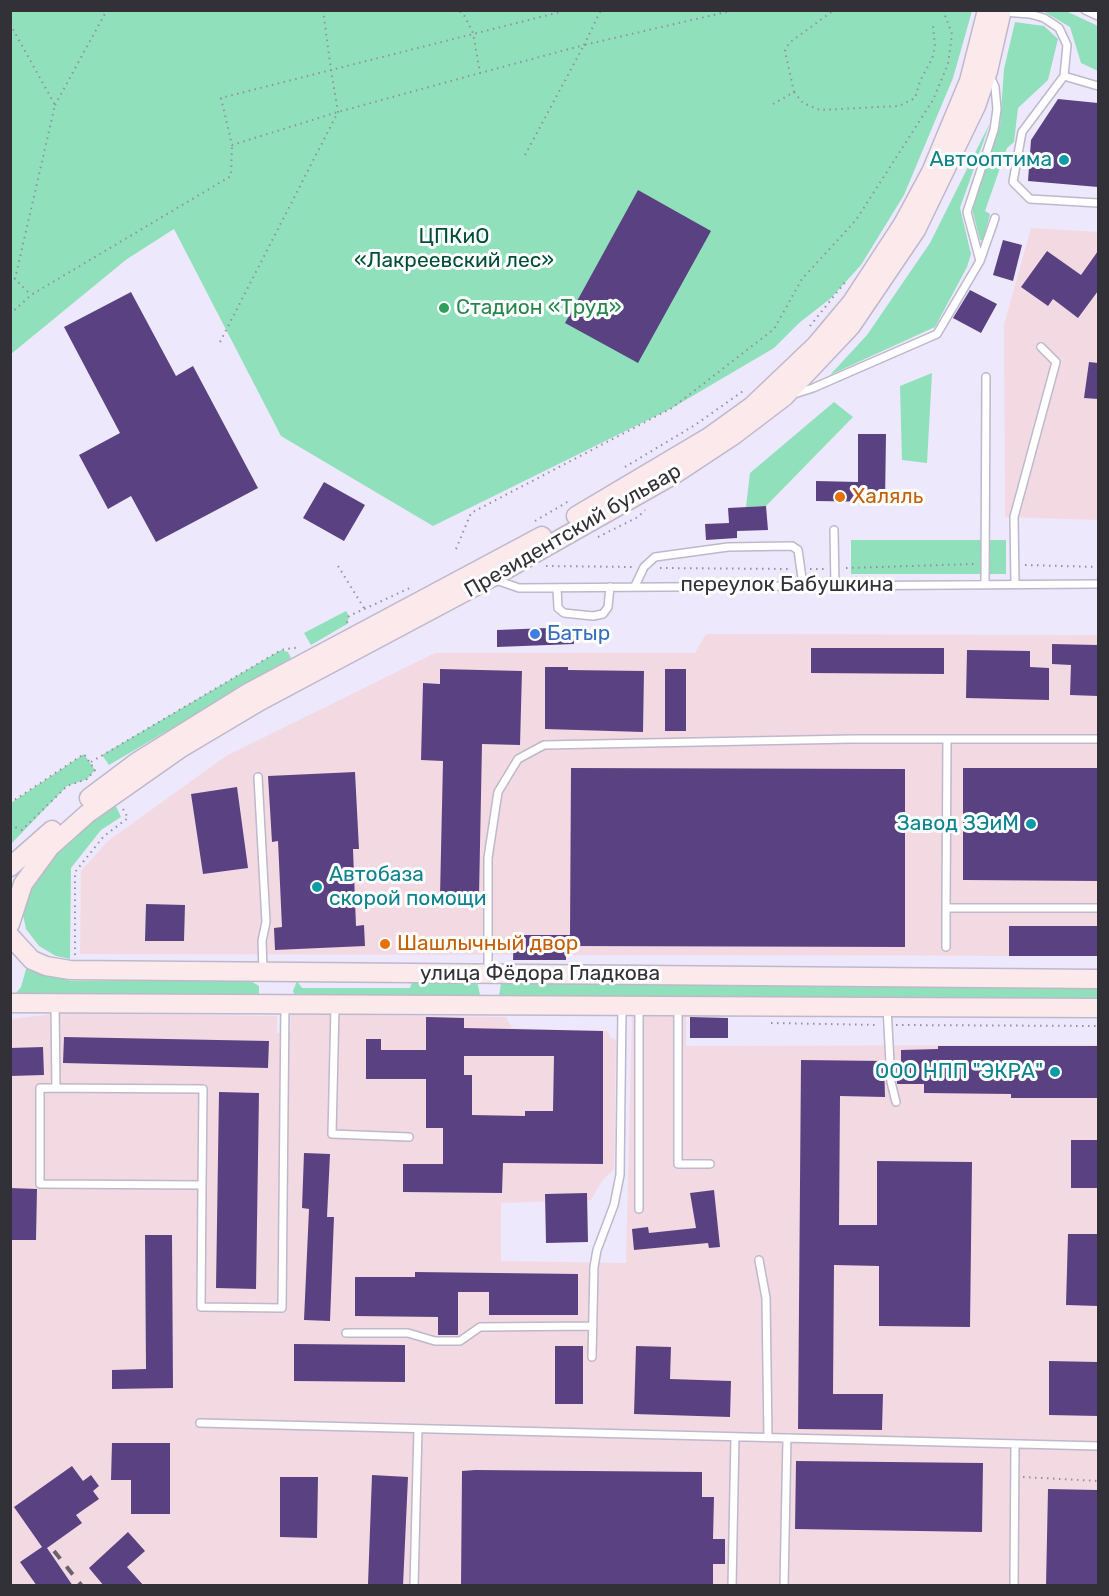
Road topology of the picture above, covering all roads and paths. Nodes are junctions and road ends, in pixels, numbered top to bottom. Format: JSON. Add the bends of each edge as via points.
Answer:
{"nodes":[{"id":1,"x":107,"y":10,"type":"edge"},
{"id":2,"x":323,"y":10,"type":"edge"},
{"id":3,"x":454,"y":10,"type":"edge"},
{"id":4,"x":568,"y":10,"type":"edge"},
{"id":5,"x":600,"y":10,"type":"edge"},
{"id":6,"x":735,"y":10,"type":"edge"},
{"id":7,"x":834,"y":10,"type":"edge"},
{"id":8,"x":942,"y":10,"type":"edge"},
{"id":9,"x":1085,"y":10,"type":"edge"},
{"id":10,"x":997,"y":11,"type":"edge"},
{"id":11,"x":1031,"y":12,"type":"edge"},
{"id":12,"x":1098,"y":16,"type":"edge"},
{"id":13,"x":10,"y":24,"type":"edge"},
{"id":14,"x":933,"y":25,"type":"dead end"},
{"id":15,"x":473,"y":33,"type":"junction"},
{"id":16,"x":584,"y":45,"type":"junction"},
{"id":17,"x":331,"y":70,"type":"junction"},
{"id":18,"x":988,"y":71,"type":"junction"},
{"id":19,"x":480,"y":73,"type":"junction"},
{"id":20,"x":1064,"y":76,"type":"junction"},
{"id":21,"x":1098,"y":86,"type":"edge"},
{"id":22,"x":794,"y":92,"type":"junction"},
{"id":23,"x":773,"y":104,"type":"dead end"},
{"id":24,"x":55,"y":105,"type":"junction"},
{"id":25,"x":338,"y":112,"type":"junction"},
{"id":26,"x":232,"y":145,"type":"junction"},
{"id":27,"x":525,"y":155,"type":"dead end"},
{"id":28,"x":1098,"y":203,"type":"edge"},
{"id":29,"x":995,"y":218,"type":"dead end"},
{"id":30,"x":980,"y":261,"type":"junction"},
{"id":31,"x":853,"y":273,"type":"dead end"},
{"id":32,"x":10,"y":275,"type":"edge"},
{"id":33,"x":15,"y":279,"type":"junction"},
{"id":34,"x":31,"y":295,"type":"junction"},
{"id":35,"x":10,"y":314,"type":"edge"},
{"id":36,"x":807,"y":329,"type":"dead end"},
{"id":37,"x":220,"y":342,"type":"dead end"},
{"id":38,"x":1041,"y":347,"type":"dead end"},
{"id":39,"x":986,"y":377,"type":"dead end"},
{"id":40,"x":748,"y":387,"type":"dead end"},
{"id":41,"x":784,"y":397,"type":"junction"},
{"id":42,"x":623,"y":468,"type":"dead end"},
{"id":43,"x":572,"y":499,"type":"dead end"},
{"id":44,"x":531,"y":524,"type":"dead end"},
{"id":45,"x":834,"y":530,"type":"dead end"},
{"id":46,"x":456,"y":549,"type":"dead end"},
{"id":47,"x":543,"y":561,"type":"dead end"},
{"id":48,"x":985,"y":564,"type":"junction"},
{"id":49,"x":1015,"y":565,"type":"junction"},
{"id":50,"x":338,"y":566,"type":"dead end"},
{"id":51,"x":644,"y":567,"type":"junction"},
{"id":52,"x":1098,"y":567,"type":"edge"},
{"id":53,"x":834,"y":568,"type":"junction"},
{"id":54,"x":800,"y":569,"type":"junction"},
{"id":55,"x":486,"y":573,"type":"junction"},
{"id":56,"x":1098,"y":584,"type":"edge"},
{"id":57,"x":803,"y":585,"type":"junction"},
{"id":58,"x":835,"y":585,"type":"junction"},
{"id":59,"x":985,"y":585,"type":"junction"},
{"id":60,"x":1016,"y":585,"type":"junction"},
{"id":61,"x":635,"y":586,"type":"junction"},
{"id":62,"x":610,"y":587,"type":"junction"},
{"id":63,"x":556,"y":588,"type":"junction"},
{"id":64,"x":364,"y":608,"type":"dead end"},
{"id":65,"x":303,"y":646,"type":"dead end"},
{"id":66,"x":946,"y":739,"type":"junction"},
{"id":67,"x":1098,"y":739,"type":"edge"},
{"id":68,"x":91,"y":762,"type":"junction"},
{"id":69,"x":258,"y":777,"type":"dead end"},
{"id":70,"x":10,"y":803,"type":"edge"},
{"id":71,"x":128,"y":818,"type":"dead end"},
{"id":72,"x":10,"y":825,"type":"edge"},
{"id":73,"x":10,"y":867,"type":"edge"},
{"id":74,"x":946,"y":908,"type":"junction"},
{"id":75,"x":1098,"y":908,"type":"edge"},
{"id":76,"x":10,"y":924,"type":"edge"},
{"id":77,"x":10,"y":937,"type":"edge"},
{"id":78,"x":946,"y":947,"type":"dead end"},
{"id":79,"x":10,"y":957,"type":"edge"},
{"id":80,"x":75,"y":959,"type":"dead end"},
{"id":81,"x":267,"y":972,"type":"junction"},
{"id":82,"x":488,"y":974,"type":"junction"},
{"id":83,"x":1090,"y":979,"type":"edge"},
{"id":84,"x":56,"y":1002,"type":"junction"},
{"id":85,"x":10,"y":1004,"type":"edge"},
{"id":86,"x":279,"y":1004,"type":"junction"},
{"id":87,"x":335,"y":1004,"type":"junction"},
{"id":88,"x":488,"y":1005,"type":"junction"},
{"id":89,"x":631,"y":1006,"type":"junction"},
{"id":90,"x":678,"y":1006,"type":"junction"},
{"id":91,"x":887,"y":1007,"type":"junction"},
{"id":92,"x":1090,"y":1008,"type":"edge"},
{"id":93,"x":56,"y":1088,"type":"junction"},
{"id":94,"x":896,"y":1102,"type":"dead end"},
{"id":95,"x":409,"y":1137,"type":"dead end"},
{"id":96,"x":710,"y":1164,"type":"dead end"},
{"id":97,"x":202,"y":1185,"type":"junction"},
{"id":98,"x":639,"y":1209,"type":"dead end"},
{"id":99,"x":759,"y":1260,"type":"dead end"},
{"id":100,"x":592,"y":1326,"type":"junction"},
{"id":101,"x":346,"y":1333,"type":"dead end"},
{"id":102,"x":592,"y":1357,"type":"dead end"},
{"id":103,"x":200,"y":1423,"type":"dead end"},
{"id":104,"x":418,"y":1429,"type":"junction"},
{"id":105,"x":735,"y":1437,"type":"junction"},
{"id":106,"x":768,"y":1437,"type":"junction"},
{"id":107,"x":787,"y":1438,"type":"junction"},
{"id":108,"x":1015,"y":1444,"type":"junction"},
{"id":109,"x":1098,"y":1446,"type":"edge"},
{"id":110,"x":1023,"y":1477,"type":"dead end"},
{"id":111,"x":1098,"y":1481,"type":"edge"},
{"id":112,"x":414,"y":1586,"type":"edge"},
{"id":113,"x":732,"y":1586,"type":"edge"},
{"id":114,"x":784,"y":1586,"type":"edge"},
{"id":115,"x":1014,"y":1586,"type":"edge"}],
"edges":[{"from":1,"to":24,"type":"path"},
{"from":2,"to":17,"type":"path"},
{"from":3,"to":15,"type":"path","via":[[464,13]]},
{"from":4,"to":15,"type":"path"},
{"from":5,"to":16,"type":"path"},
{"from":6,"to":16,"type":"path"},
{"from":7,"to":22,"type":"path","via":[[789,43],[785,51]]},
{"from":8,"to":46,"type":"path","via":[[952,34],[948,64],[933,100],[856,220],[802,279],[774,329],[672,408],[471,513]]},
{"from":9,"to":12,"type":"lane"},
{"from":10,"to":11,"type":"lane"},
{"from":10,"to":18,"type":"main road","name":"Президентский бульвар"},
{"from":10,"to":55,"type":"main road","name":"Президентский бульвар","via":[[931,172],[882,257],[816,345],[752,406],[709,437]]},
{"from":11,"to":20,"type":"lane","via":[[1065,35]]},
{"from":13,"to":24,"type":"path"},
{"from":14,"to":22,"type":"path","via":[[932,59],[915,98],[899,106],[820,110],[802,103]]},
{"from":15,"to":17,"type":"path"},
{"from":15,"to":19,"type":"path"},
{"from":16,"to":19,"type":"path"},
{"from":16,"to":27,"type":"path"},
{"from":17,"to":25,"type":"path"},
{"from":17,"to":26,"type":"path","via":[[221,98]]},
{"from":18,"to":30,"type":"lane","via":[[995,87],[997,109],[968,212]]},
{"from":18,"to":41,"type":"main road","name":"Президентский бульвар","via":[[957,149],[916,230],[851,326]]},
{"from":19,"to":25,"type":"path"},
{"from":20,"to":21,"type":"lane"},
{"from":20,"to":28,"type":"lane","via":[[1022,132],[1013,182],[1030,199]]},
{"from":22,"to":23,"type":"path"},
{"from":24,"to":33,"type":"path"},
{"from":25,"to":26,"type":"path"},
{"from":25,"to":37,"type":"path"},
{"from":26,"to":34,"type":"path","via":[[231,176]]},
{"from":29,"to":30,"type":"lane"},
{"from":30,"to":41,"type":"lane","via":[[937,334]]},
{"from":31,"to":36,"type":"path"},
{"from":32,"to":33,"type":"path"},
{"from":33,"to":34,"type":"path"},
{"from":34,"to":35,"type":"path"},
{"from":38,"to":49,"type":"lane","via":[[1056,362],[1014,517]]},
{"from":39,"to":48,"type":"lane"},
{"from":40,"to":42,"type":"path","via":[[695,426]]},
{"from":41,"to":55,"type":"main road","name":"Президентский бульвар","via":[[675,474]]},
{"from":43,"to":44,"type":"path"},
{"from":45,"to":53,"type":"lane"},
{"from":47,"to":51,"type":"path","via":[[547,567]]},
{"from":48,"to":53,"type":"path"},
{"from":48,"to":59,"type":"lane"},
{"from":49,"to":52,"type":"path"},
{"from":49,"to":60,"type":"lane"},
{"from":50,"to":64,"type":"path"},
{"from":51,"to":54,"type":"path"},
{"from":51,"to":54,"type":"lane","via":[[655,557],[792,546],[798,550]]},
{"from":51,"to":61,"type":"lane"},
{"from":53,"to":54,"type":"path"},
{"from":53,"to":58,"type":"lane"},
{"from":54,"to":57,"type":"lane"},
{"from":55,"to":63,"type":"lane","name":"переулок Бабушкина","via":[[519,588]]},
{"from":55,"to":73,"type":"main road","name":"Президентский бульвар","via":[[248,693],[178,735],[107,784]]},
{"from":55,"to":76,"type":"main road","name":"Президентский бульвар","via":[[181,748],[96,807],[34,866],[16,900]]},
{"from":56,"to":60,"type":"lane","name":"переулок Бабушкина"},
{"from":57,"to":58,"type":"lane","name":"переулок Бабушкина"},
{"from":57,"to":61,"type":"lane","name":"переулок Бабушкина"},
{"from":58,"to":59,"type":"lane","name":"переулок Бабушкина"},
{"from":59,"to":60,"type":"lane","name":"переулок Бабушкина"},
{"from":61,"to":62,"type":"lane","name":"переулок Бабушкина"},
{"from":62,"to":63,"type":"lane","name":"переулок Бабушкина"},
{"from":62,"to":63,"type":"lane","via":[[608,607],[603,614],[593,616],[564,613],[558,608]]},
{"from":65,"to":68,"type":"path","via":[[281,650]]},
{"from":66,"to":67,"type":"lane"},
{"from":66,"to":74,"type":"lane"},
{"from":66,"to":82,"type":"lane","via":[[544,745],[518,759],[498,792],[488,858]]},
{"from":68,"to":70,"type":"path","via":[[84,753]]},
{"from":68,"to":72,"type":"path","via":[[95,770],[87,779],[67,786],[22,830]]},
{"from":69,"to":81,"type":"lane","via":[[266,922],[262,941]]},
{"from":71,"to":80,"type":"path","via":[[104,836],[75,872]]},
{"from":74,"to":75,"type":"lane"},
{"from":74,"to":78,"type":"lane"},
{"from":77,"to":79,"type":"main road"},
{"from":77,"to":81,"type":"main road","name":"улица Фёдора Гладкова","via":[[32,960],[70,970]]},
{"from":81,"to":82,"type":"main road","name":"улица Фёдора Гладкова"},
{"from":81,"to":86,"type":"main road"},
{"from":82,"to":83,"type":"main road","name":"улица Фёдора Гладкова"},
{"from":82,"to":88,"type":"main road"},
{"from":83,"to":92,"type":"main road","name":"улица Фёдора Гладкова"},
{"from":84,"to":85,"type":"main road","name":"улица Фёдора Гладкова"},
{"from":84,"to":86,"type":"main road","name":"улица Фёдора Гладкова"},
{"from":84,"to":93,"type":"lane"},
{"from":86,"to":87,"type":"main road","name":"улица Фёдора Гладкова"},
{"from":86,"to":97,"type":"lane","via":[[282,1308],[201,1306]]},
{"from":87,"to":88,"type":"main road","name":"улица Фёдора Гладкова"},
{"from":87,"to":95,"type":"lane","via":[[332,1134]]},
{"from":88,"to":89,"type":"main road","name":"улица Фёдора Гладкова"},
{"from":89,"to":90,"type":"main road","name":"улица Фёдора Гладкова"},
{"from":89,"to":98,"type":"lane"},
{"from":89,"to":100,"type":"lane","via":[[620,1175],[614,1205],[597,1250]]},
{"from":90,"to":91,"type":"main road","name":"улица Фёдора Гладкова"},
{"from":90,"to":96,"type":"lane","via":[[678,1164]]},
{"from":91,"to":92,"type":"main road","name":"улица Фёдора Гладкова"},
{"from":91,"to":94,"type":"lane","via":[[891,1082]]},
{"from":93,"to":97,"type":"lane","via":[[203,1089]]},
{"from":93,"to":97,"type":"lane","via":[[40,1088],[40,1184]]},
{"from":99,"to":106,"type":"lane","via":[[765,1298]]},
{"from":100,"to":101,"type":"lane","via":[[480,1327],[460,1341],[435,1341],[408,1334]]},
{"from":100,"to":102,"type":"lane"},
{"from":103,"to":104,"type":"lane"},
{"from":104,"to":105,"type":"lane"},
{"from":104,"to":112,"type":"lane"},
{"from":105,"to":106,"type":"lane"},
{"from":105,"to":113,"type":"lane"},
{"from":106,"to":107,"type":"lane"},
{"from":107,"to":108,"type":"lane"},
{"from":107,"to":114,"type":"lane"},
{"from":108,"to":109,"type":"lane"},
{"from":108,"to":115,"type":"lane"},
{"from":110,"to":111,"type":"path"}]}
